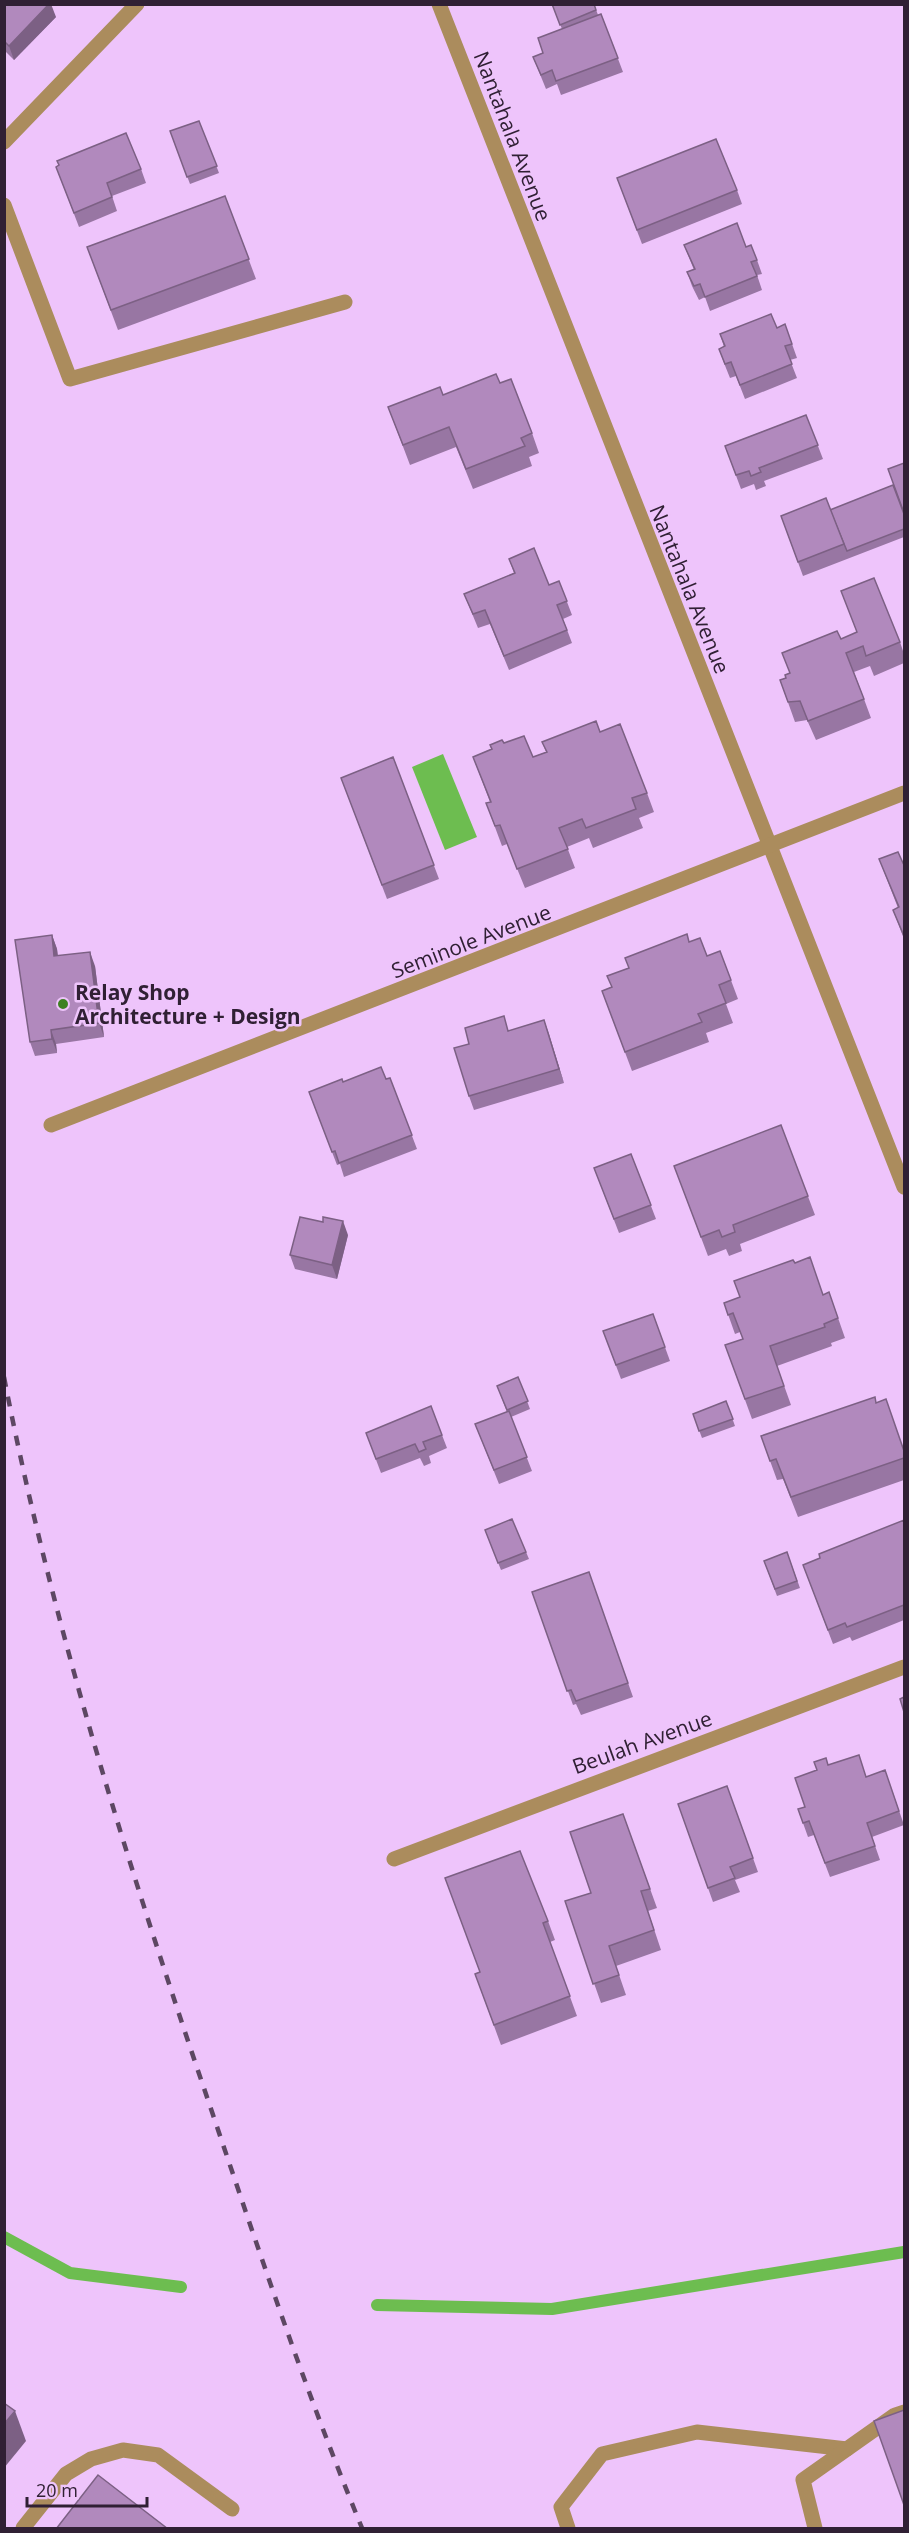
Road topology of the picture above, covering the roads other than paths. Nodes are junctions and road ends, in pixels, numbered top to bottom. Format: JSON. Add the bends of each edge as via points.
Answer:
{"nodes":[{"id":1,"x":137,"y":4,"type":"edge"},
{"id":2,"x":439,"y":4,"type":"edge"},
{"id":3,"x":4,"y":142,"type":"edge"},
{"id":4,"x":4,"y":205,"type":"edge"},
{"id":5,"x":345,"y":302,"type":"dead end"},
{"id":6,"x":904,"y":793,"type":"edge"},
{"id":7,"x":770,"y":847,"type":"junction"},
{"id":8,"x":51,"y":1125,"type":"dead end"},
{"id":9,"x":904,"y":1187,"type":"edge"},
{"id":10,"x":904,"y":1667,"type":"edge"},
{"id":11,"x":394,"y":1859,"type":"dead end"},
{"id":12,"x":904,"y":2412,"type":"edge"},
{"id":13,"x":847,"y":2449,"type":"junction"},
{"id":14,"x":232,"y":2509,"type":"dead end"},
{"id":15,"x":23,"y":2529,"type":"edge"},
{"id":16,"x":568,"y":2529,"type":"edge"},
{"id":17,"x":815,"y":2529,"type":"edge"}],
"edges":[{"from":1,"to":3,"type":"street"},
{"from":2,"to":7,"type":"street","name":"Nantahala Avenue"},
{"from":4,"to":5,"type":"street","via":[[70,379]]},
{"from":6,"to":7,"type":"street","name":"Seminole Avenue"},
{"from":7,"to":8,"type":"street","name":"Seminole Avenue"},
{"from":7,"to":9,"type":"street","name":"Nantahala Avenue"},
{"from":10,"to":11,"type":"street","name":"Beulah Avenue"},
{"from":12,"to":13,"type":"street"},
{"from":13,"to":16,"type":"street","via":[[697,2432],[602,2454],[561,2507]]},
{"from":13,"to":17,"type":"street","via":[[803,2480]]},
{"from":14,"to":15,"type":"street","via":[[158,2455],[123,2450],[91,2459],[66,2474]]}]}
